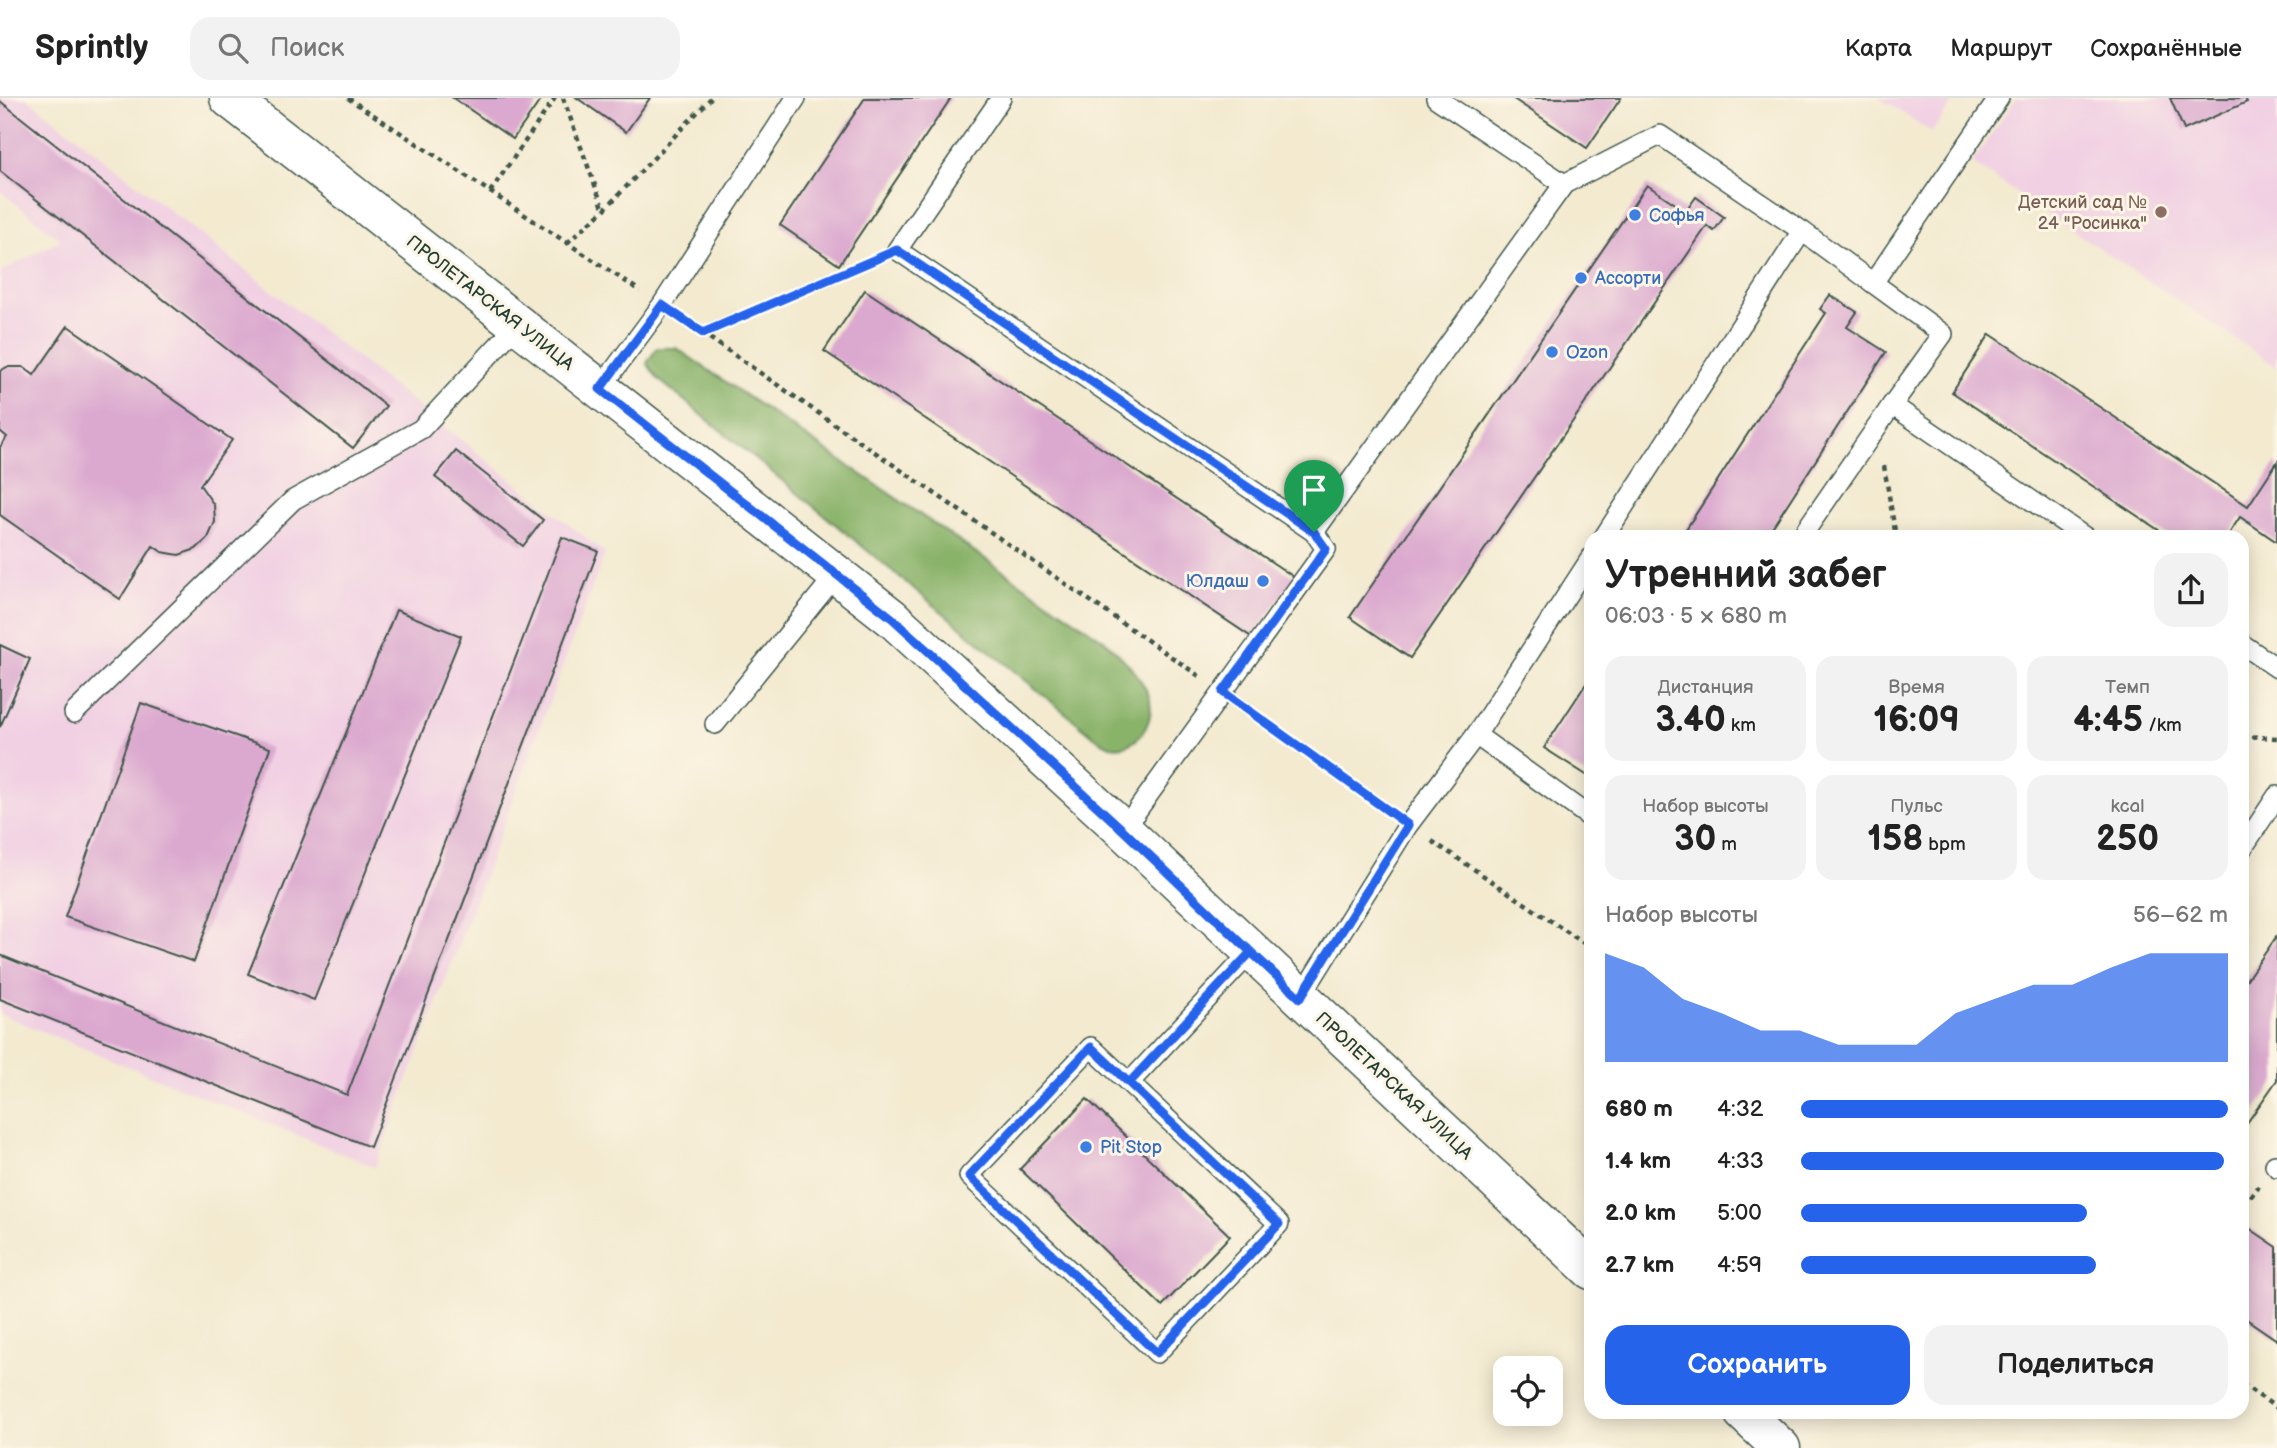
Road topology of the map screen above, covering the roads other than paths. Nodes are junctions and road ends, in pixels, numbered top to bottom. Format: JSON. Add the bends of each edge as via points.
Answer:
{"nodes":[{"id":1,"x":229,"y":98,"type":"edge"},
{"id":2,"x":796,"y":98,"type":"edge"},
{"id":3,"x":1001,"y":98,"type":"edge"},
{"id":4,"x":1436,"y":98,"type":"edge"},
{"id":5,"x":1999,"y":98,"type":"edge"},
{"id":6,"x":1564,"y":184,"type":"junction"},
{"id":7,"x":1802,"y":231,"type":"junction"},
{"id":8,"x":1873,"y":283,"type":"junction"},
{"id":9,"x":518,"y":324,"type":"junction"},
{"id":10,"x":600,"y":389,"type":"junction"},
{"id":11,"x":1892,"y":405,"type":"junction"},
{"id":12,"x":1609,"y":530,"type":"edge"},
{"id":13,"x":1806,"y":530,"type":"edge"},
{"id":14,"x":2075,"y":530,"type":"edge"},
{"id":15,"x":1314,"y":532,"type":"junction"},
{"id":16,"x":1584,"y":569,"type":"edge"},
{"id":17,"x":836,"y":575,"type":"junction"},
{"id":18,"x":2249,"y":649,"type":"edge"},
{"id":19,"x":2277,"y":668,"type":"edge"},
{"id":20,"x":74,"y":713,"type":"dead end"},
{"id":21,"x":715,"y":724,"type":"dead end"},
{"id":22,"x":1476,"y":735,"type":"junction"},
{"id":23,"x":2277,"y":796,"type":"edge"},
{"id":24,"x":1584,"y":813,"type":"edge"},
{"id":25,"x":1123,"y":830,"type":"junction"},
{"id":26,"x":2249,"y":838,"type":"edge"},
{"id":27,"x":1251,"y":952,"type":"junction"},
{"id":28,"x":1300,"y":998,"type":"junction"},
{"id":29,"x":1129,"y":1083,"type":"junction"},
{"id":30,"x":1584,"y":1263,"type":"edge"},
{"id":31,"x":1750,"y":1419,"type":"edge"},
{"id":32,"x":1781,"y":1448,"type":"edge"}],
"edges":[{"from":1,"to":9,"type":"street","name":"ПРОЛЕТАРСКАЯ УЛИЦА"},
{"from":2,"to":10,"type":"lane","via":[[662,305]]},
{"from":3,"to":15,"type":"lane","via":[[897,250]]},
{"from":4,"to":6,"type":"lane"},
{"from":5,"to":8,"type":"lane"},
{"from":6,"to":7,"type":"lane","via":[[1660,135]]},
{"from":6,"to":15,"type":"lane"},
{"from":7,"to":8,"type":"lane"},
{"from":7,"to":12,"type":"lane"},
{"from":8,"to":11,"type":"lane","via":[[1943,334]]},
{"from":9,"to":10,"type":"street","name":"ПРОЛЕТАРСКАЯ УЛИЦА"},
{"from":9,"to":20,"type":"lane","via":[[421,429],[293,500]]},
{"from":10,"to":17,"type":"street","name":"ПРОЛЕТАРСКАЯ УЛИЦА"},
{"from":11,"to":13,"type":"lane"},
{"from":11,"to":14,"type":"lane"},
{"from":15,"to":25,"type":"lane","via":[[1326,549]]},
{"from":16,"to":22,"type":"lane"},
{"from":17,"to":21,"type":"lane"},
{"from":17,"to":25,"type":"street","name":"ПРОЛЕТАРСКАЯ УЛИЦА","via":[[892,618]]},
{"from":18,"to":19,"type":"lane"},
{"from":22,"to":24,"type":"lane"},
{"from":22,"to":28,"type":"lane","via":[[1408,825]]},
{"from":23,"to":26,"type":"lane"},
{"from":25,"to":27,"type":"street","name":"ПРОЛЕТАРСКАЯ УЛИЦА"},
{"from":27,"to":28,"type":"street","name":"ПРОЛЕТАРСКАЯ УЛИЦА"},
{"from":27,"to":29,"type":"lane"},
{"from":28,"to":30,"type":"street","name":"ПРОЛЕТАРСКАЯ УЛИЦА"},
{"from":29,"to":29,"type":"lane","via":[[1279,1224],[1157,1353],[969,1176],[1091,1047]]},
{"from":31,"to":32,"type":"street"}]}
